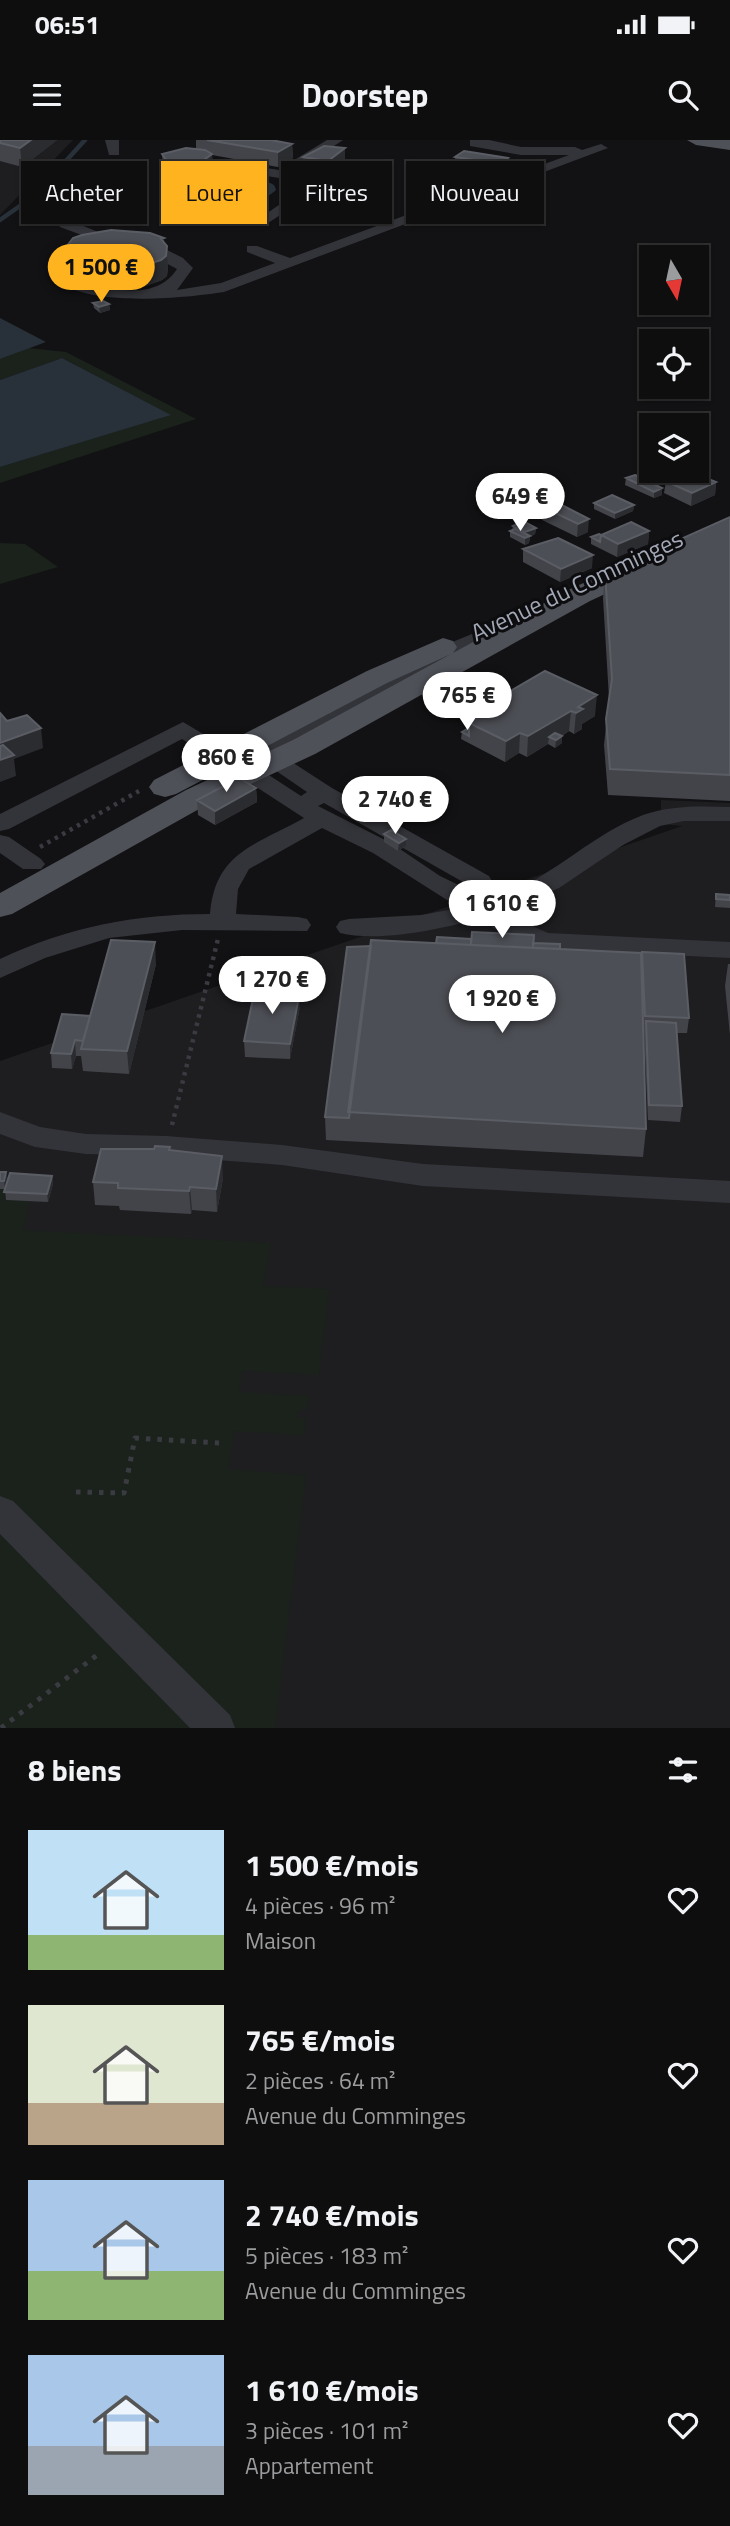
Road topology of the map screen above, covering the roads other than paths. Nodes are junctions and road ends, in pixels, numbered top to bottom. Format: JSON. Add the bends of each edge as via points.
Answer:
{"nodes":[{"id":1,"x":336,"y":140,"type":"edge"},
{"id":2,"x":482,"y":140,"type":"edge"},
{"id":3,"x":495,"y":140,"type":"edge"},
{"id":4,"x":533,"y":140,"type":"edge"},
{"id":5,"x":696,"y":140,"type":"edge"},
{"id":6,"x":600,"y":144,"type":"edge"},
{"id":7,"x":730,"y":145,"type":"edge"},
{"id":8,"x":457,"y":147,"type":"dead end"},
{"id":9,"x":575,"y":151,"type":"junction"},
{"id":10,"x":191,"y":160,"type":"edge"},
{"id":11,"x":302,"y":161,"type":"edge"},
{"id":12,"x":281,"y":174,"type":"edge"},
{"id":13,"x":65,"y":224,"type":"edge"},
{"id":14,"x":128,"y":247,"type":"junction"},
{"id":15,"x":251,"y":249,"type":"dead end"},
{"id":16,"x":290,"y":263,"type":"junction"},
{"id":17,"x":162,"y":290,"type":"junction"},
{"id":18,"x":730,"y":516,"type":"edge"},
{"id":19,"x":730,"y":526,"type":"edge"},
{"id":20,"x":264,"y":753,"type":"junction"},
{"id":21,"x":184,"y":790,"type":"junction"},
{"id":22,"x":316,"y":805,"type":"junction"},
{"id":23,"x":730,"y":814,"type":"edge"},
{"id":24,"x":0,"y":824,"type":"edge"},
{"id":25,"x":0,"y":842,"type":"edge"},
{"id":26,"x":27,"y":860,"type":"junction"},
{"id":27,"x":0,"y":883,"type":"edge"},
{"id":28,"x":0,"y":907,"type":"edge"},
{"id":29,"x":495,"y":908,"type":"junction"},
{"id":30,"x":223,"y":920,"type":"junction"},
{"id":31,"x":298,"y":925,"type":"dead end"},
{"id":32,"x":349,"y":927,"type":"dead end"},
{"id":33,"x":730,"y":950,"type":"edge"},
{"id":34,"x":0,"y":970,"type":"edge"},
{"id":35,"x":0,"y":1122,"type":"edge"},
{"id":36,"x":166,"y":1146,"type":"joint"},
{"id":37,"x":730,"y":1192,"type":"edge"},
{"id":38,"x":0,"y":1511,"type":"edge"},
{"id":39,"x":216,"y":1728,"type":"edge"}],
"edges":[{"from":1,"to":11,"type":"lane"},
{"from":2,"to":9,"type":"lane","via":[[475,143],[521,152]]},
{"from":3,"to":9,"type":"lane"},
{"from":4,"to":9,"type":"lane"},
{"from":5,"to":7,"type":"main road"},
{"from":6,"to":9,"type":"lane"},
{"from":6,"to":16,"type":"lane"},
{"from":8,"to":9,"type":"lane","via":[[503,156],[556,156]]},
{"from":10,"to":12,"type":"lane"},
{"from":13,"to":14,"type":"lane"},
{"from":14,"to":17,"type":"lane","via":[[165,254],[185,268],[182,278]]},
{"from":14,"to":17,"type":"lane","via":[[67,256],[58,266],[60,276],[103,293]]},
{"from":15,"to":16,"type":"lane"},
{"from":16,"to":17,"type":"lane","via":[[201,292],[176,295]]},
{"from":18,"to":20,"type":"main road","name":"Avenue du Comminges","via":[[377,677]]},
{"from":19,"to":20,"type":"main road","name":"Avenue du Comminges","via":[[580,595]]},
{"from":20,"to":21,"type":"main road"},
{"from":20,"to":22,"type":"lane"},
{"from":20,"to":24,"type":"lane","via":[[183,729]]},
{"from":21,"to":26,"type":"main road"},
{"from":21,"to":28,"type":"main road"},
{"from":22,"to":29,"type":"lane","via":[[392,842],[457,895]]},
{"from":22,"to":30,"type":"lane","via":[[239,864],[225,888]]},
{"from":23,"to":29,"type":"lane","via":[[676,815],[641,824],[539,889]]},
{"from":25,"to":26,"type":"lane"},
{"from":26,"to":27,"type":"main road"},
{"from":29,"to":32,"type":"lane","via":[[400,927]]},
{"from":29,"to":33,"type":"lane","via":[[502,922],[543,942]]},
{"from":30,"to":31,"type":"lane"},
{"from":30,"to":34,"type":"lane","via":[[151,923],[71,937]]},
{"from":35,"to":36,"type":"lane","via":[[35,1137]]},
{"from":36,"to":37,"type":"lane","via":[[327,1160],[423,1175]]},
{"from":38,"to":39,"type":"lane"}]}
